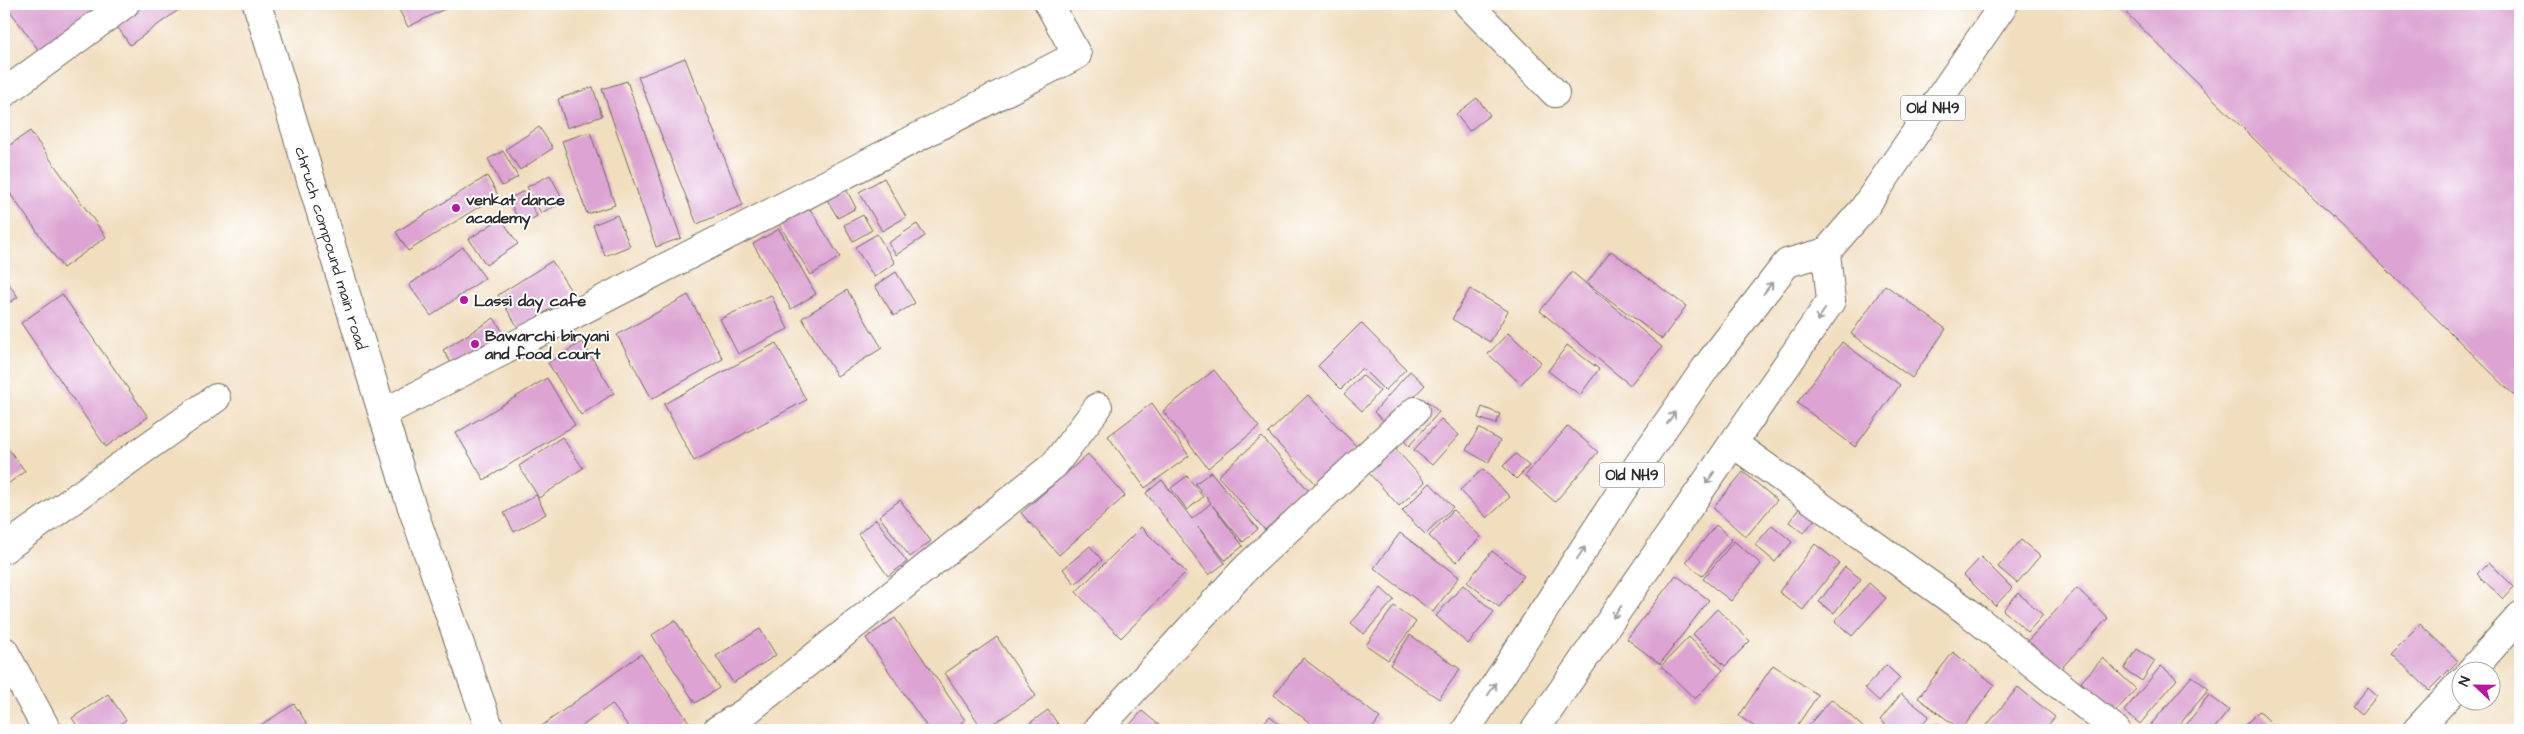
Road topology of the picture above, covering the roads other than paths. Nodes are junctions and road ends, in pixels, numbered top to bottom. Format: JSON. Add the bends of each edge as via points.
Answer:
{"nodes":[{"id":1,"x":126,"y":4,"type":"edge"},
{"id":2,"x":257,"y":4,"type":"edge"},
{"id":3,"x":1049,"y":4,"type":"edge"},
{"id":4,"x":1468,"y":4,"type":"edge"},
{"id":5,"x":2004,"y":4,"type":"edge"},
{"id":6,"x":4,"y":93,"type":"edge"},
{"id":7,"x":1555,"y":93,"type":"dead end"},
{"id":8,"x":1826,"y":252,"type":"junction"},
{"id":9,"x":216,"y":398,"type":"dead end"},
{"id":10,"x":1098,"y":407,"type":"dead end"},
{"id":11,"x":1415,"y":411,"type":"dead end"},
{"id":12,"x":383,"y":413,"type":"junction"},
{"id":13,"x":1734,"y":444,"type":"junction"},
{"id":14,"x":4,"y":549,"type":"edge"},
{"id":15,"x":2520,"y":616,"type":"edge"},
{"id":16,"x":4,"y":651,"type":"edge"},
{"id":17,"x":2479,"y":662,"type":"edge"},
{"id":18,"x":2452,"y":692,"type":"edge"},
{"id":19,"x":47,"y":730,"type":"edge"},
{"id":20,"x":490,"y":730,"type":"edge"},
{"id":21,"x":717,"y":730,"type":"edge"},
{"id":22,"x":1097,"y":730,"type":"edge"},
{"id":23,"x":1466,"y":730,"type":"edge"},
{"id":24,"x":1535,"y":730,"type":"edge"},
{"id":25,"x":2116,"y":730,"type":"edge"},
{"id":26,"x":2417,"y":730,"type":"edge"}],
"edges":[{"from":1,"to":6,"type":"street"},
{"from":2,"to":12,"type":"street","name":"chruch compound main road"},
{"from":3,"to":12,"type":"street","via":[[1077,55]]},
{"from":4,"to":7,"type":"street"},
{"from":5,"to":8,"type":"street","number":"Old NH9","via":[[1862,211]]},
{"from":8,"to":13,"type":"street","one_way":true,"via":[[1831,301]]},
{"from":23,"to":8,"type":"street","number":"Old NH9","one_way":true,"via":[[1706,366],[1787,263]]},
{"from":9,"to":14,"type":"street"},
{"from":10,"to":21,"type":"street","via":[[1054,465],[747,711]]},
{"from":11,"to":22,"type":"street","via":[[1245,569]]},
{"from":12,"to":20,"type":"street","name":"chruch compound main road","via":[[407,493]]},
{"from":13,"to":24,"type":"street","one_way":true},
{"from":13,"to":25,"type":"street","via":[[1968,612]]},
{"from":15,"to":17,"type":"street"},
{"from":16,"to":19,"type":"street"},
{"from":18,"to":26,"type":"street"}]}
